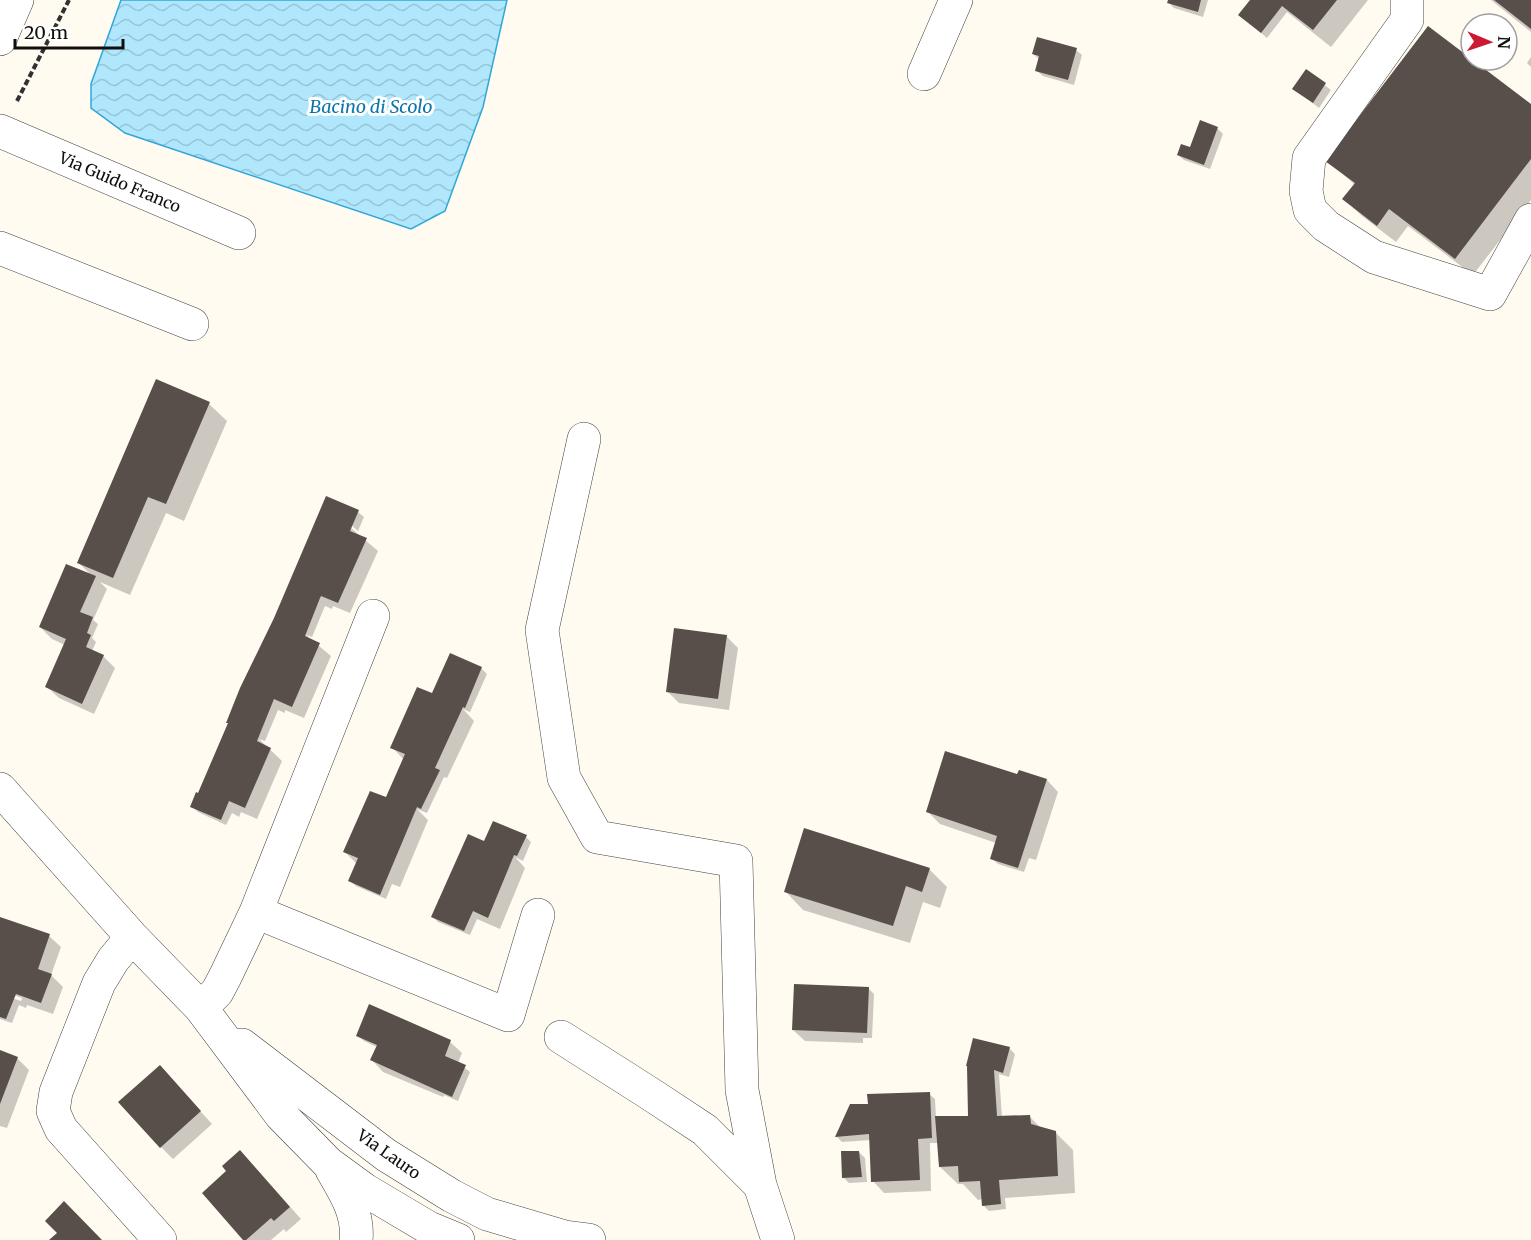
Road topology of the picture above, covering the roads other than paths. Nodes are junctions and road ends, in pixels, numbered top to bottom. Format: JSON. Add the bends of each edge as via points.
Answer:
{"nodes":[{"id":1,"x":17,"y":0,"type":"edge"},
{"id":2,"x":956,"y":0,"type":"edge"},
{"id":3,"x":1407,"y":0,"type":"edge"},
{"id":4,"x":0,"y":39,"type":"edge"},
{"id":5,"x":924,"y":74,"type":"dead end"},
{"id":6,"x":1,"y":131,"type":"edge"},
{"id":7,"x":1531,"y":219,"type":"edge"},
{"id":8,"x":239,"y":233,"type":"dead end"},
{"id":9,"x":0,"y":248,"type":"edge"},
{"id":10,"x":192,"y":324,"type":"dead end"},
{"id":11,"x":584,"y":439,"type":"dead end"},
{"id":12,"x":373,"y":616,"type":"dead end"},
{"id":13,"x":0,"y":789,"type":"edge"},
{"id":14,"x":255,"y":912,"type":"junction"},
{"id":15,"x":538,"y":915,"type":"dead end"},
{"id":16,"x":132,"y":937,"type":"junction"},
{"id":17,"x":207,"y":1015,"type":"junction"},
{"id":18,"x":561,"y":1037,"type":"dead end"},
{"id":19,"x":328,"y":1163,"type":"junction"},
{"id":20,"x":760,"y":1185,"type":"junction"},
{"id":21,"x":452,"y":1196,"type":"junction"},
{"id":22,"x":444,"y":1237,"type":"edge"},
{"id":23,"x":160,"y":1240,"type":"edge"},
{"id":24,"x":356,"y":1240,"type":"edge"},
{"id":25,"x":589,"y":1240,"type":"edge"},
{"id":26,"x":778,"y":1240,"type":"edge"}],
"edges":[{"from":1,"to":4,"type":"street"},
{"from":2,"to":5,"type":"street"},
{"from":3,"to":7,"type":"street","via":[[1407,20],[1309,158],[1306,191],[1310,210],[1326,226],[1374,257],[1490,294]]},
{"from":6,"to":8,"type":"street","name":"Via Guido Franco"},
{"from":9,"to":10,"type":"street"},
{"from":11,"to":20,"type":"street","via":[[542,630],[564,778],[597,837],[736,861],[742,1090]]},
{"from":12,"to":14,"type":"street"},
{"from":13,"to":16,"type":"street","name":"Via Lauro"},
{"from":14,"to":15,"type":"street","via":[[508,1015]]},
{"from":14,"to":17,"type":"street"},
{"from":16,"to":17,"type":"street","name":"Via Lauro"},
{"from":16,"to":23,"type":"street","via":[[99,983],[56,1092],[53,1111],[61,1129]]},
{"from":17,"to":19,"type":"street","name":"Via Lauro","via":[[281,1115]]},
{"from":17,"to":21,"type":"street","name":"Via Lauro","via":[[386,1155]]},
{"from":18,"to":20,"type":"street","via":[[705,1130]]},
{"from":19,"to":22,"type":"street","name":"Via Lauro"},
{"from":19,"to":24,"type":"street","via":[[349,1200],[357,1227]]},
{"from":20,"to":26,"type":"street"},
{"from":21,"to":22,"type":"street"},
{"from":21,"to":25,"type":"street","name":"Via Lauro","via":[[487,1214],[565,1237]]}]}
